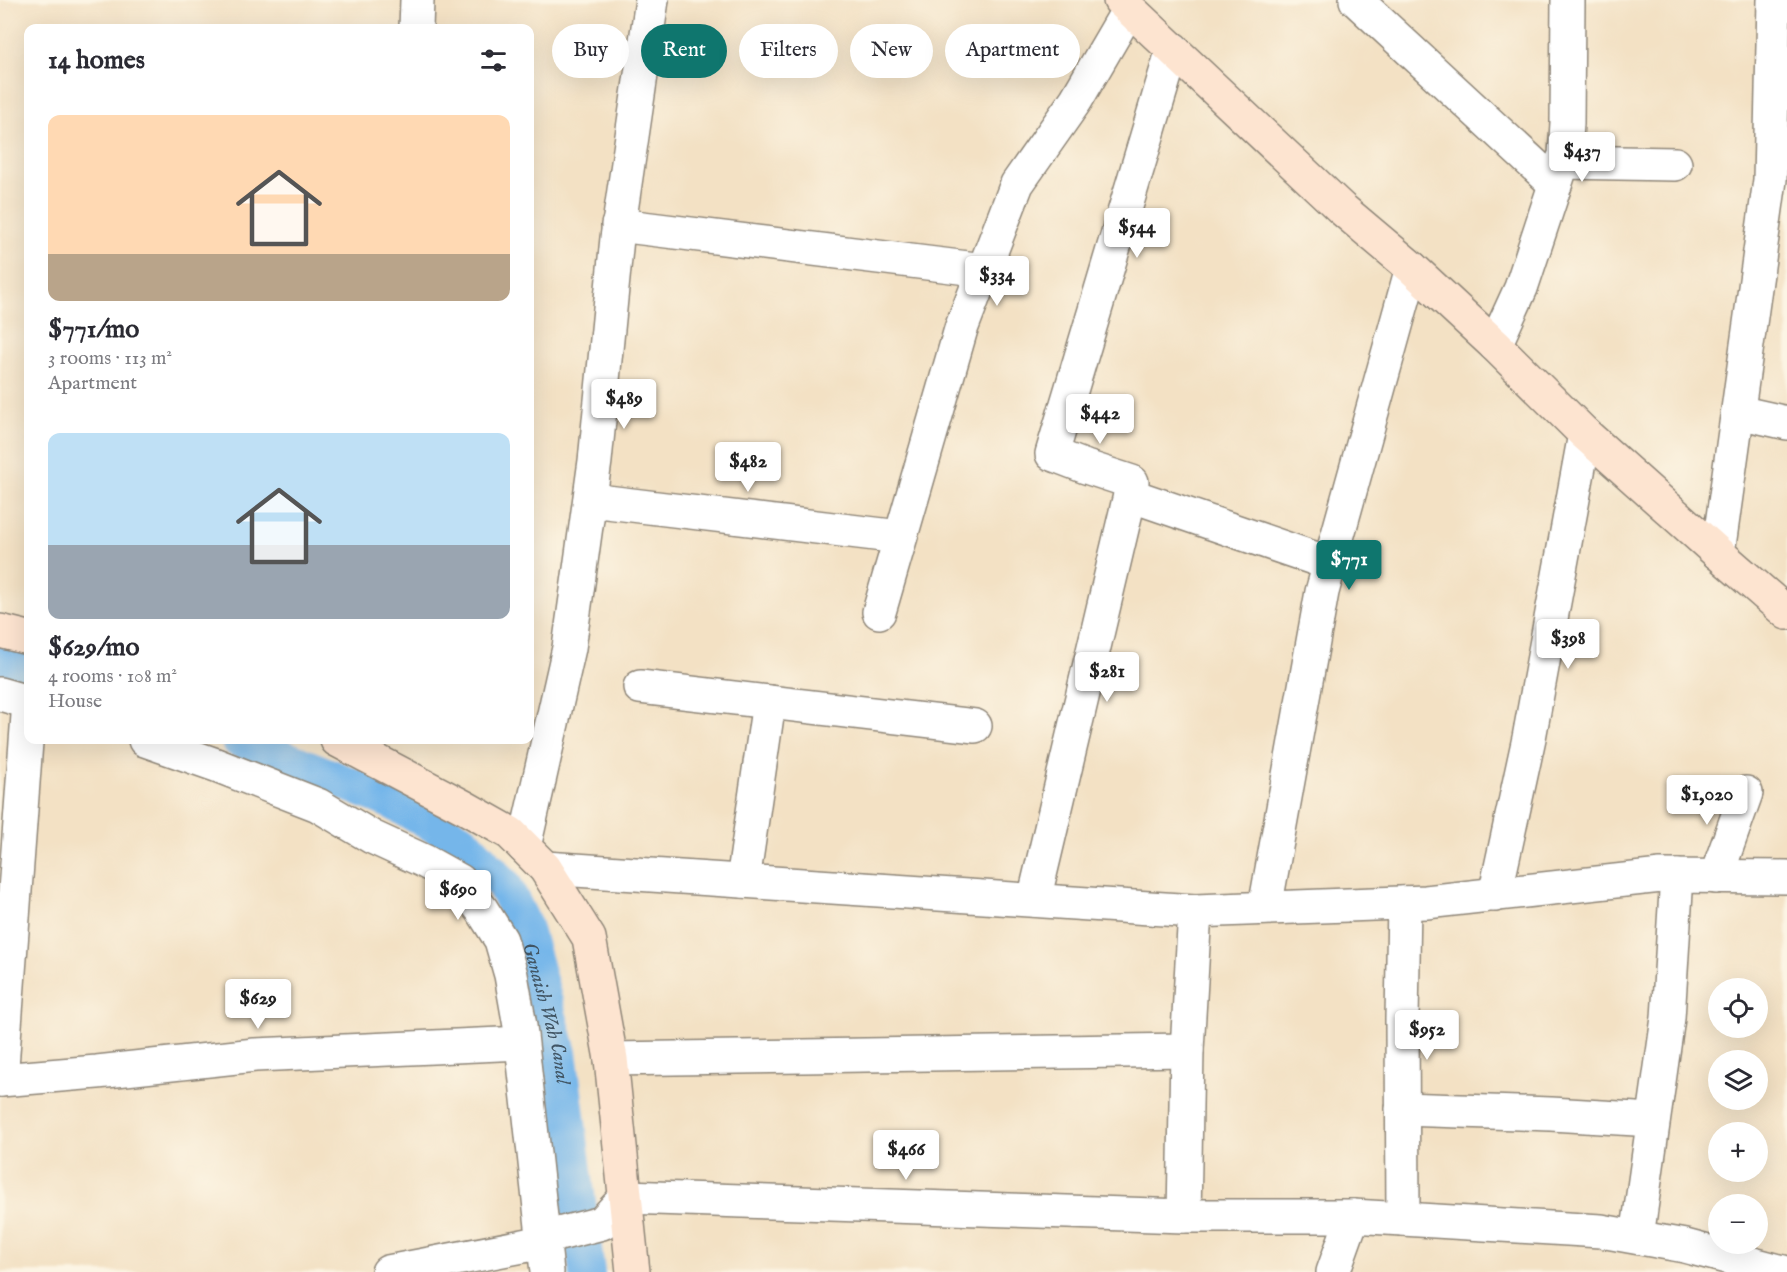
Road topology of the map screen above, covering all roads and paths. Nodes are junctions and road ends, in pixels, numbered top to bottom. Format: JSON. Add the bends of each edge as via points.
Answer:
{"nodes":[{"id":1,"x":417,"y":0,"type":"edge"},
{"id":2,"x":652,"y":0,"type":"edge"},
{"id":3,"x":1356,"y":0,"type":"edge"},
{"id":4,"x":1568,"y":0,"type":"edge"},
{"id":5,"x":1774,"y":0,"type":"edge"},
{"id":6,"x":1125,"y":4,"type":"edge"},
{"id":7,"x":416,"y":24,"type":"edge"},
{"id":8,"x":1173,"y":49,"type":"junction"},
{"id":9,"x":1675,"y":164,"type":"dead end"},
{"id":10,"x":1559,"y":173,"type":"junction"},
{"id":11,"x":1779,"y":180,"type":"edge"},
{"id":12,"x":618,"y":225,"type":"junction"},
{"id":13,"x":1773,"y":261,"type":"edge"},
{"id":14,"x":1412,"y":268,"type":"junction"},
{"id":15,"x":984,"y":270,"type":"junction"},
{"id":16,"x":1495,"y":345,"type":"junction"},
{"id":17,"x":1738,"y":412,"type":"junction"},
{"id":18,"x":1787,"y":423,"type":"edge"},
{"id":19,"x":1585,"y":434,"type":"junction"},
{"id":20,"x":1130,"y":495,"type":"junction"},
{"id":21,"x":590,"y":500,"type":"junction"},
{"id":22,"x":900,"y":537,"type":"junction"},
{"id":23,"x":1718,"y":553,"type":"junction"},
{"id":24,"x":1331,"y":564,"type":"junction"},
{"id":25,"x":879,"y":612,"type":"dead end"},
{"id":26,"x":1787,"y":613,"type":"edge"},
{"id":27,"x":0,"y":631,"type":"edge"},
{"id":28,"x":24,"y":637,"type":"edge"},
{"id":29,"x":640,"y":687,"type":"dead end"},
{"id":30,"x":0,"y":694,"type":"edge"},
{"id":31,"x":24,"y":701,"type":"edge"},
{"id":32,"x":769,"y":702,"type":"junction"},
{"id":33,"x":975,"y":726,"type":"dead end"},
{"id":34,"x":26,"y":744,"type":"edge"},
{"id":35,"x":156,"y":744,"type":"edge"},
{"id":36,"x":344,"y":744,"type":"edge"},
{"id":37,"x":1746,"y":793,"type":"dead end"},
{"id":38,"x":535,"y":858,"type":"junction"},
{"id":39,"x":1677,"y":876,"type":"junction"},
{"id":40,"x":1716,"y":877,"type":"junction"},
{"id":41,"x":1787,"y":877,"type":"edge"},
{"id":42,"x":743,"y":881,"type":"junction"},
{"id":43,"x":1495,"y":895,"type":"junction"},
{"id":44,"x":1034,"y":900,"type":"junction"},
{"id":45,"x":1404,"y":903,"type":"junction"},
{"id":46,"x":1265,"y":908,"type":"junction"},
{"id":47,"x":1194,"y":910,"type":"junction"},
{"id":48,"x":521,"y":1043,"type":"junction"},
{"id":49,"x":1187,"y":1050,"type":"junction"},
{"id":50,"x":611,"y":1059,"type":"junction"},
{"id":51,"x":1,"y":1080,"type":"edge"},
{"id":52,"x":1402,"y":1109,"type":"junction"},
{"id":53,"x":1653,"y":1120,"type":"junction"},
{"id":54,"x":626,"y":1197,"type":"junction"},
{"id":55,"x":1184,"y":1216,"type":"junction"},
{"id":56,"x":1353,"y":1216,"type":"junction"},
{"id":57,"x":1403,"y":1219,"type":"junction"},
{"id":58,"x":1637,"y":1237,"type":"junction"},
{"id":59,"x":549,"y":1250,"type":"edge"},
{"id":60,"x":1786,"y":1271,"type":"edge"},
{"id":61,"x":388,"y":1272,"type":"edge"},
{"id":62,"x":633,"y":1272,"type":"edge"},
{"id":63,"x":1333,"y":1272,"type":"edge"}],
"edges":[{"from":1,"to":7,"type":"street"},
{"from":2,"to":12,"type":"street"},
{"from":3,"to":10,"type":"street"},
{"from":4,"to":10,"type":"street","via":[[1568,123]]},
{"from":5,"to":11,"type":"street"},
{"from":6,"to":8,"type":"street"},
{"from":6,"to":15,"type":"street","via":[[1076,100],[1017,184]]},
{"from":8,"to":14,"type":"street","via":[[1342,209]]},
{"from":8,"to":20,"type":"street","via":[[1052,454],[1132,482]]},
{"from":9,"to":10,"type":"street"},
{"from":10,"to":16,"type":"street","via":[[1521,288]]},
{"from":11,"to":13,"type":"street"},
{"from":12,"to":15,"type":"street"},
{"from":12,"to":21,"type":"street"},
{"from":13,"to":17,"type":"street"},
{"from":14,"to":16,"type":"street"},
{"from":14,"to":24,"type":"street"},
{"from":15,"to":22,"type":"street","via":[[961,329]]},
{"from":16,"to":19,"type":"street"},
{"from":17,"to":18,"type":"street"},
{"from":17,"to":23,"type":"street"},
{"from":19,"to":23,"type":"street"},
{"from":19,"to":43,"type":"street","via":[[1529,738]]},
{"from":20,"to":24,"type":"street"},
{"from":20,"to":44,"type":"street"},
{"from":21,"to":22,"type":"street"},
{"from":21,"to":38,"type":"street"},
{"from":22,"to":25,"type":"street"},
{"from":23,"to":26,"type":"street"},
{"from":24,"to":46,"type":"street","via":[[1320,604]]},
{"from":27,"to":28,"type":"street"},
{"from":29,"to":32,"type":"street"},
{"from":30,"to":31,"type":"street"},
{"from":32,"to":33,"type":"street"},
{"from":32,"to":42,"type":"street"},
{"from":34,"to":51,"type":"street"},
{"from":35,"to":48,"type":"street","via":[[318,805],[460,881],[501,940],[511,975]]},
{"from":36,"to":38,"type":"street","via":[[510,833]]},
{"from":37,"to":40,"type":"street"},
{"from":38,"to":42,"type":"street"},
{"from":38,"to":50,"type":"street","via":[[589,938]]},
{"from":39,"to":40,"type":"street"},
{"from":39,"to":43,"type":"street"},
{"from":39,"to":53,"type":"street","via":[[1668,1018]]},
{"from":40,"to":41,"type":"street"},
{"from":42,"to":44,"type":"street"},
{"from":43,"to":45,"type":"street"},
{"from":44,"to":47,"type":"street"},
{"from":45,"to":46,"type":"street"},
{"from":45,"to":52,"type":"street"},
{"from":46,"to":47,"type":"street"},
{"from":47,"to":49,"type":"street"},
{"from":48,"to":51,"type":"street","via":[[255,1055]]},
{"from":48,"to":59,"type":"street"},
{"from":49,"to":50,"type":"street"},
{"from":49,"to":55,"type":"street"},
{"from":50,"to":54,"type":"street"},
{"from":52,"to":53,"type":"street"},
{"from":52,"to":57,"type":"street"},
{"from":53,"to":58,"type":"street"},
{"from":54,"to":55,"type":"street"},
{"from":54,"to":59,"type":"street","via":[[602,1223]]},
{"from":54,"to":62,"type":"street"},
{"from":55,"to":56,"type":"street"},
{"from":56,"to":57,"type":"street"},
{"from":56,"to":63,"type":"street"},
{"from":57,"to":58,"type":"street","via":[[1601,1231]]},
{"from":58,"to":60,"type":"street"},
{"from":59,"to":61,"type":"street"}]}
